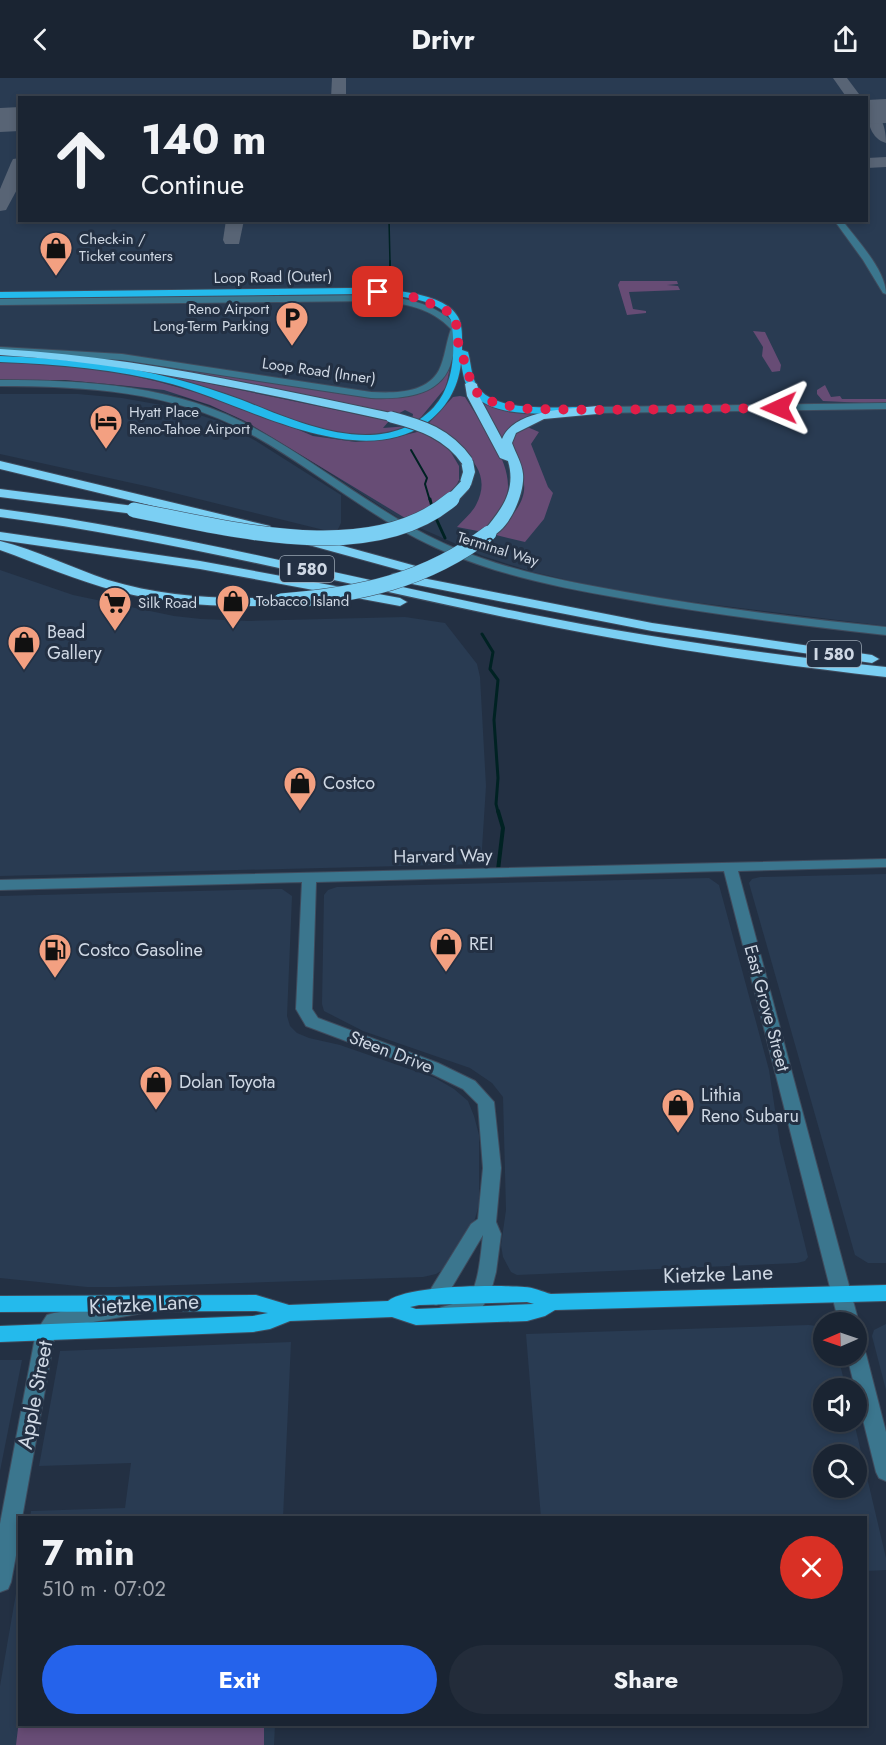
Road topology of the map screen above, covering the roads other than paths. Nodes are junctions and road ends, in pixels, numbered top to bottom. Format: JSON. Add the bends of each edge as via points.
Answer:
{"nodes":[{"id":1,"x":839,"y":222,"type":"edge"},
{"id":2,"x":886,"y":291,"type":"edge"},
{"id":3,"x":0,"y":295,"type":"edge"},
{"id":4,"x":0,"y":302,"type":"edge"},
{"id":5,"x":456,"y":329,"type":"junction"},
{"id":6,"x":457,"y":339,"type":"junction"},
{"id":7,"x":0,"y":351,"type":"edge"},
{"id":8,"x":0,"y":359,"type":"edge"},
{"id":9,"x":0,"y":383,"type":"edge"},
{"id":10,"x":471,"y":384,"type":"junction"},
{"id":11,"x":0,"y":389,"type":"edge"},
{"id":12,"x":136,"y":393,"type":"junction"},
{"id":13,"x":886,"y":406,"type":"edge"},
{"id":14,"x":597,"y":410,"type":"junction"},
{"id":15,"x":0,"y":465,"type":"edge"},
{"id":16,"x":517,"y":478,"type":"junction"},
{"id":17,"x":0,"y":493,"type":"edge"},
{"id":18,"x":0,"y":505,"type":"edge"},
{"id":19,"x":0,"y":513,"type":"edge"},
{"id":20,"x":0,"y":536,"type":"edge"},
{"id":21,"x":0,"y":545,"type":"edge"},
{"id":22,"x":473,"y":591,"type":"junction"},
{"id":23,"x":886,"y":631,"type":"edge"},
{"id":24,"x":612,"y":634,"type":"junction"},
{"id":25,"x":886,"y":661,"type":"edge"},
{"id":26,"x":886,"y":672,"type":"edge"},
{"id":27,"x":886,"y":863,"type":"edge"},
{"id":28,"x":730,"y":868,"type":"junction"},
{"id":29,"x":309,"y":878,"type":"junction"},
{"id":30,"x":0,"y":885,"type":"edge"},
{"id":31,"x":488,"y":1222,"type":"junction"},
{"id":32,"x":886,"y":1293,"type":"edge"},
{"id":33,"x":842,"y":1294,"type":"junction"},
{"id":34,"x":481,"y":1295,"type":"junction"},
{"id":35,"x":551,"y":1302,"type":"junction"},
{"id":36,"x":0,"y":1304,"type":"edge"},
{"id":37,"x":166,"y":1304,"type":"junction"},
{"id":38,"x":436,"y":1306,"type":"junction"},
{"id":39,"x":288,"y":1312,"type":"junction"},
{"id":40,"x":846,"y":1312,"type":"edge"},
{"id":41,"x":46,"y":1332,"type":"junction"},
{"id":42,"x":0,"y":1334,"type":"edge"},
{"id":43,"x":859,"y":1366,"type":"edge"},
{"id":44,"x":886,"y":1472,"type":"edge"},
{"id":45,"x":0,"y":1582,"type":"edge"}],
"edges":[{"from":1,"to":2,"type":"street"},
{"from":3,"to":5,"type":"main road","name":"Loop Road (Outer)","via":[[386,292],[443,308],[455,318]]},
{"from":4,"to":5,"type":"street","via":[[376,298],[425,307]]},
{"from":5,"to":6,"type":"main road"},
{"from":5,"to":7,"type":"street","name":"Loop Road (Inner)","via":[[444,369],[436,381],[413,392],[387,395],[122,357]]},
{"from":6,"to":8,"type":"main road","via":[[455,381],[428,418],[406,431],[367,438],[317,432],[214,393],[147,375],[74,363]]},
{"from":6,"to":10,"type":"main road"},
{"from":7,"to":17,"type":"highway","bridge":true,"via":[[116,362],[391,417],[435,431],[456,445],[469,472],[465,485],[450,502],[424,518],[347,538],[286,538],[134,510]]},
{"from":9,"to":12,"type":"street","name":"Terminal Way","via":[[73,383]]},
{"from":10,"to":14,"type":"main road","via":[[485,399],[509,407]]},
{"from":10,"to":16,"type":"highway","via":[[473,396]]},
{"from":11,"to":12,"type":"street","name":"Terminal Way"},
{"from":12,"to":23,"type":"street","name":"Terminal Way","via":[[187,404],[237,422],[419,536],[482,562],[632,597]]},
{"from":13,"to":14,"type":"street"},
{"from":14,"to":16,"type":"highway","via":[[541,416],[511,431],[507,443]]},
{"from":15,"to":22,"type":"highway","via":[[268,530],[439,577]]},
{"from":16,"to":21,"type":"highway","bridge":true,"via":[[513,502],[498,525],[471,548],[447,561],[406,578],[352,592],[281,602],[230,603],[160,596],[108,584]]},
{"from":18,"to":22,"type":"highway","number":"I 580","via":[[152,527]]},
{"from":19,"to":24,"type":"highway","number":"I 580","via":[[175,541]]},
{"from":20,"to":24,"type":"highway","via":[[222,568],[461,615]]},
{"from":22,"to":25,"type":"highway","number":"I 580","via":[[652,627]]},
{"from":24,"to":26,"type":"highway","number":"I 580","via":[[763,658]]},
{"from":27,"to":28,"type":"street","name":"Harvard Way"},
{"from":28,"to":29,"type":"street","name":"Harvard Way"},
{"from":28,"to":33,"type":"street","name":"East Grove Street"},
{"from":29,"to":30,"type":"street","name":"Harvard Way"},
{"from":29,"to":31,"type":"street","name":"Steen Drive","via":[[304,1011],[312,1022],[460,1080],[486,1102],[492,1168]]},
{"from":31,"to":34,"type":"street","name":"Steen Drive","via":[[492,1234]]},
{"from":31,"to":38,"type":"street","via":[[477,1229]]},
{"from":32,"to":33,"type":"main road","name":"Kietzke Lane"},
{"from":33,"to":35,"type":"main road","name":"Kietzke Lane"},
{"from":33,"to":40,"type":"street","name":"East Grove Street"},
{"from":34,"to":35,"type":"main road","name":"Kietzke Lane","via":[[527,1294]]},
{"from":34,"to":38,"type":"street","via":[[474,1304]]},
{"from":35,"to":38,"type":"main road","name":"Kietzke Lane","via":[[527,1313]]},
{"from":36,"to":37,"type":"main road","name":"Kietzke Lane"},
{"from":37,"to":39,"type":"main road","name":"Kietzke Lane","via":[[256,1303]]},
{"from":37,"to":41,"type":"street","name":"Apple Street","via":[[54,1321]]},
{"from":38,"to":39,"type":"main road","name":"Kietzke Lane","via":[[416,1317],[392,1309]]},
{"from":39,"to":41,"type":"main road","name":"Kietzke Lane","via":[[253,1324]]},
{"from":41,"to":42,"type":"main road","name":"Kietzke Lane"},
{"from":41,"to":45,"type":"street","name":"Apple Street"},
{"from":43,"to":44,"type":"street"}]}
